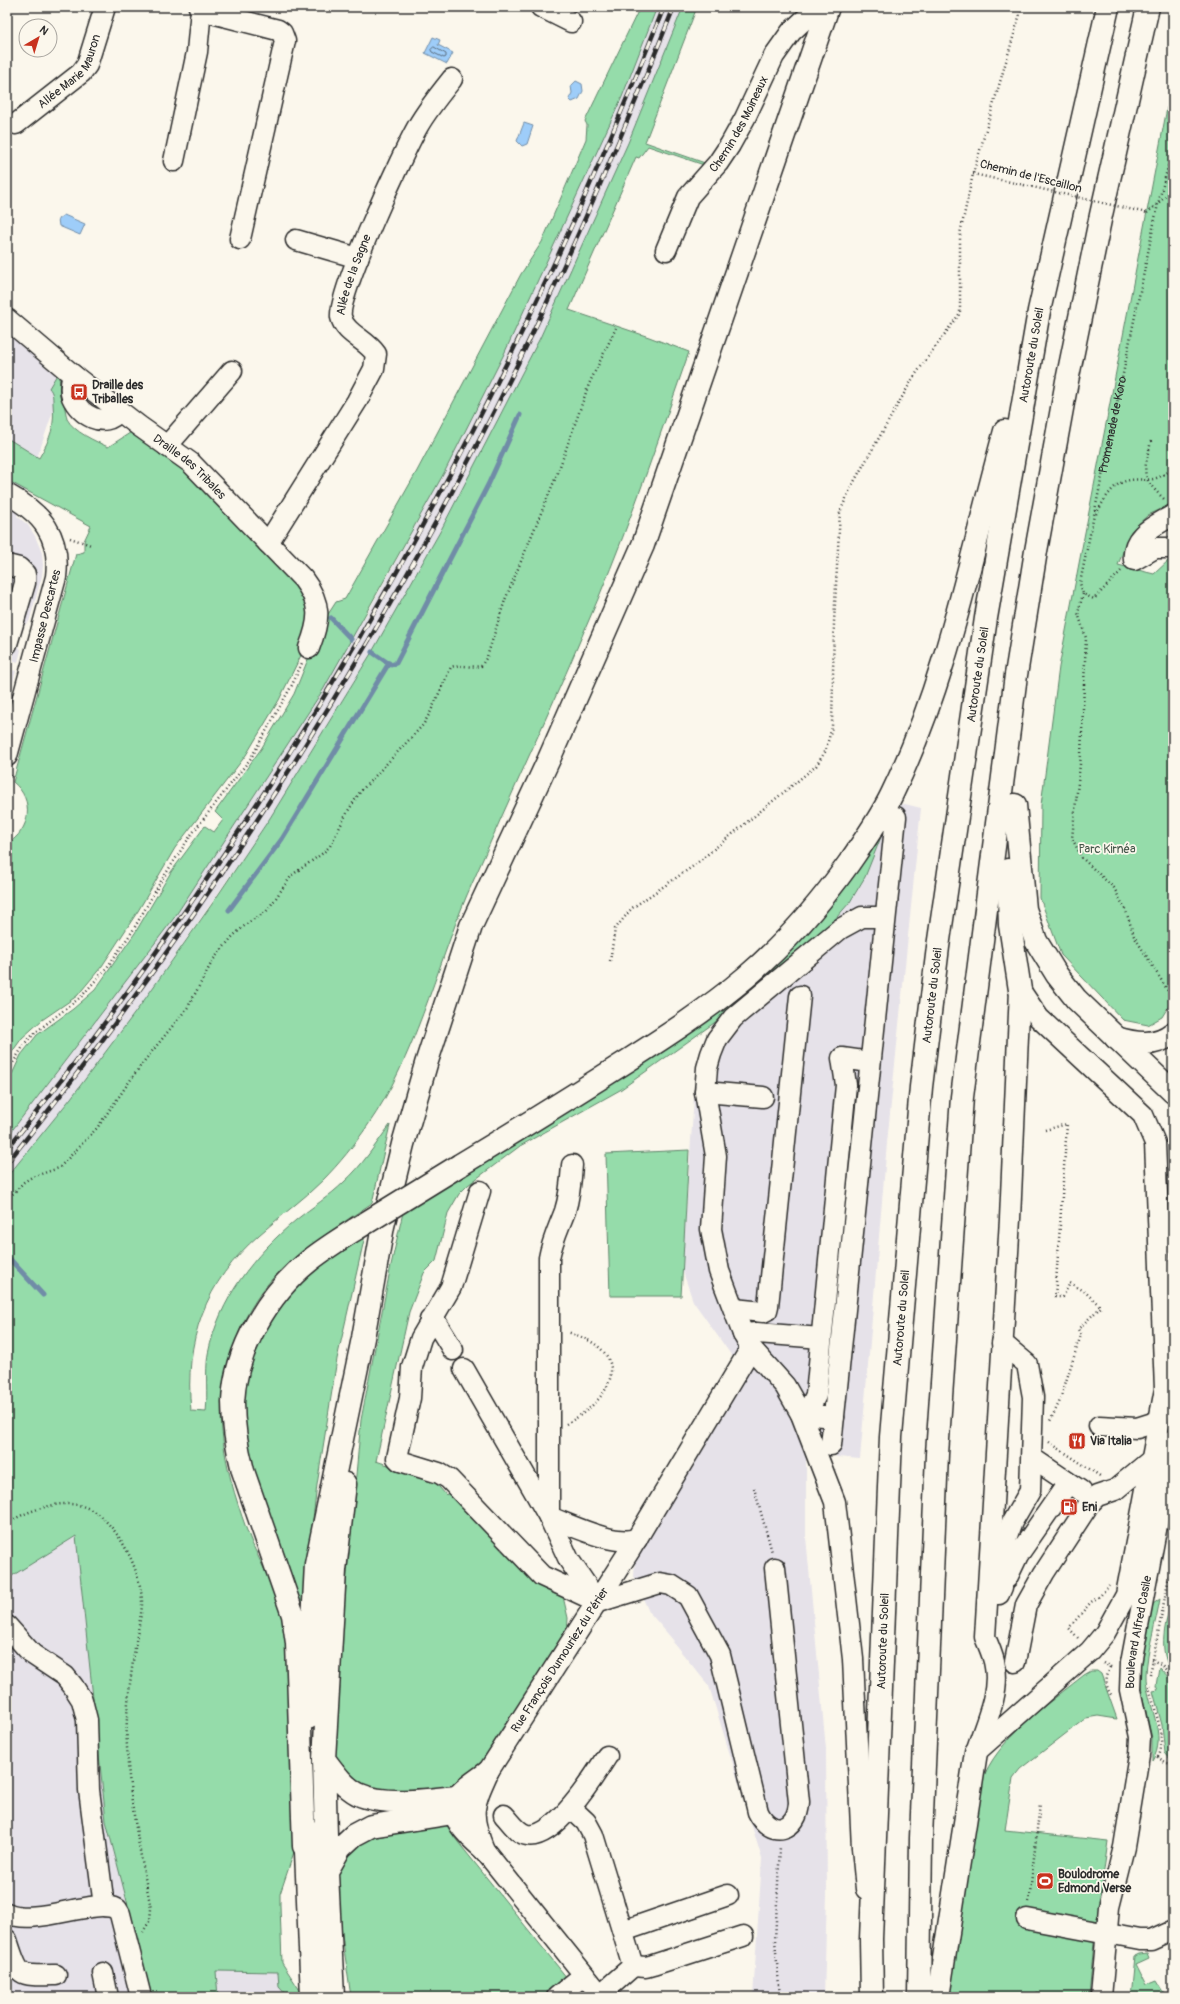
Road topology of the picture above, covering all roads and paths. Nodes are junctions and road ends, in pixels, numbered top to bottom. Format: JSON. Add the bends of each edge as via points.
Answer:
{"nodes":[{"id":1,"x":105,"y":7,"type":"edge"},
{"id":2,"x":541,"y":7,"type":"edge"},
{"id":3,"x":1022,"y":7,"type":"edge"},
{"id":4,"x":1108,"y":7,"type":"edge"},
{"id":5,"x":1148,"y":7,"type":"edge"},
{"id":6,"x":200,"y":8,"type":"edge"},
{"id":7,"x":827,"y":10,"type":"edge"},
{"id":8,"x":571,"y":22,"type":"dead end"},
{"id":9,"x":452,"y":79,"type":"dead end"},
{"id":10,"x":16,"y":124,"type":"dead end"},
{"id":11,"x":1173,"y":148,"type":"edge"},
{"id":12,"x":174,"y":161,"type":"dead end"},
{"id":13,"x":973,"y":174,"type":"junction"},
{"id":14,"x":1173,"y":190,"type":"edge"},
{"id":15,"x":1158,"y":204,"type":"junction"},
{"id":16,"x":240,"y":239,"type":"dead end"},
{"id":17,"x":296,"y":240,"type":"dead end"},
{"id":18,"x":666,"y":250,"type":"dead end"},
{"id":19,"x":1173,"y":257,"type":"edge"},
{"id":20,"x":358,"y":258,"type":"junction"},
{"id":21,"x":1173,"y":274,"type":"edge"},
{"id":22,"x":1039,"y":311,"type":"junction"},
{"id":23,"x":7,"y":319,"type":"edge"},
{"id":24,"x":616,"y":328,"type":"dead end"},
{"id":25,"x":232,"y":371,"type":"dead end"},
{"id":26,"x":1151,"y":441,"type":"dead end"},
{"id":27,"x":167,"y":446,"type":"junction"},
{"id":28,"x":1173,"y":468,"type":"edge"},
{"id":29,"x":1147,"y":479,"type":"junction"},
{"id":30,"x":7,"y":494,"type":"edge"},
{"id":31,"x":1169,"y":507,"type":"edge"},
{"id":32,"x":1094,"y":516,"type":"junction"},
{"id":33,"x":268,"y":543,"type":"junction"},
{"id":34,"x":1173,"y":548,"type":"edge"},
{"id":35,"x":1134,"y":560,"type":"junction"},
{"id":36,"x":7,"y":565,"type":"edge"},
{"id":37,"x":1083,"y":594,"type":"junction"},
{"id":38,"x":9,"y":638,"type":"edge"},
{"id":39,"x":39,"y":640,"type":"junction"},
{"id":40,"x":309,"y":648,"type":"joint"},
{"id":41,"x":1016,"y":675,"type":"junction"},
{"id":42,"x":7,"y":756,"type":"edge"},
{"id":43,"x":7,"y":775,"type":"edge"},
{"id":44,"x":12,"y":777,"type":"dead end"},
{"id":45,"x":1015,"y":805,"type":"junction"},
{"id":46,"x":896,"y":817,"type":"dead end"},
{"id":47,"x":885,"y":917,"type":"junction"},
{"id":48,"x":610,"y":961,"type":"dead end"},
{"id":49,"x":1020,"y":990,"type":"junction"},
{"id":50,"x":800,"y":996,"type":"dead end"},
{"id":51,"x":1173,"y":1002,"type":"edge"},
{"id":52,"x":1173,"y":1033,"type":"edge"},
{"id":53,"x":1116,"y":1038,"type":"junction"},
{"id":54,"x":870,"y":1062,"type":"junction"},
{"id":55,"x":7,"y":1073,"type":"edge"},
{"id":56,"x":705,"y":1092,"type":"junction"},
{"id":57,"x":1173,"y":1092,"type":"edge"},
{"id":58,"x":763,"y":1097,"type":"dead end"},
{"id":59,"x":572,"y":1165,"type":"dead end"},
{"id":60,"x":480,"y":1191,"type":"dead end"},
{"id":61,"x":7,"y":1200,"type":"edge"},
{"id":62,"x":734,"y":1309,"type":"junction"},
{"id":63,"x":430,"y":1320,"type":"junction"},
{"id":64,"x":549,"y":1327,"type":"junction"},
{"id":65,"x":363,"y":1338,"type":"junction"},
{"id":66,"x":821,"y":1338,"type":"junction"},
{"id":67,"x":747,"y":1341,"type":"junction"},
{"id":68,"x":1002,"y":1343,"type":"junction"},
{"id":69,"x":453,"y":1350,"type":"dead end"},
{"id":70,"x":464,"y":1369,"type":"dead end"},
{"id":71,"x":801,"y":1414,"type":"junction"},
{"id":72,"x":834,"y":1417,"type":"junction"},
{"id":73,"x":1159,"y":1421,"type":"junction"},
{"id":74,"x":1099,"y":1426,"type":"dead end"},
{"id":75,"x":548,"y":1434,"type":"junction"},
{"id":76,"x":1173,"y":1440,"type":"edge"},
{"id":77,"x":831,"y":1445,"type":"dead end"},
{"id":78,"x":1032,"y":1458,"type":"junction"},
{"id":79,"x":548,"y":1460,"type":"junction"},
{"id":80,"x":1151,"y":1460,"type":"junction"},
{"id":81,"x":522,"y":1470,"type":"junction"},
{"id":82,"x":754,"y":1488,"type":"dead end"},
{"id":83,"x":548,"y":1517,"type":"junction"},
{"id":84,"x":7,"y":1523,"type":"edge"},
{"id":85,"x":633,"y":1545,"type":"junction"},
{"id":86,"x":1173,"y":1555,"type":"edge"},
{"id":87,"x":775,"y":1568,"type":"joint"},
{"id":88,"x":1002,"y":1587,"type":"junction"},
{"id":89,"x":598,"y":1602,"type":"junction"},
{"id":90,"x":988,"y":1615,"type":"junction"},
{"id":91,"x":7,"y":1626,"type":"edge"},
{"id":92,"x":1152,"y":1660,"type":"junction"},
{"id":93,"x":1015,"y":1662,"type":"dead end"},
{"id":94,"x":1173,"y":1678,"type":"edge"},
{"id":95,"x":976,"y":1752,"type":"junction"},
{"id":96,"x":607,"y":1756,"type":"dead end"},
{"id":97,"x":1157,"y":1757,"type":"junction"},
{"id":98,"x":324,"y":1759,"type":"junction"},
{"id":99,"x":1154,"y":1760,"type":"dead end"},
{"id":100,"x":1173,"y":1764,"type":"edge"},
{"id":101,"x":1040,"y":1803,"type":"dead end"},
{"id":102,"x":462,"y":1805,"type":"junction"},
{"id":103,"x":571,"y":1808,"type":"junction"},
{"id":104,"x":504,"y":1815,"type":"dead end"},
{"id":105,"x":780,"y":1829,"type":"junction"},
{"id":106,"x":304,"y":1846,"type":"junction"},
{"id":107,"x":326,"y":1872,"type":"junction"},
{"id":108,"x":728,"y":1895,"type":"dead end"},
{"id":109,"x":104,"y":1906,"type":"junction"},
{"id":110,"x":9,"y":1914,"type":"edge"},
{"id":111,"x":1027,"y":1919,"type":"joint"},
{"id":112,"x":1173,"y":1930,"type":"edge"},
{"id":113,"x":623,"y":1931,"type":"junction"},
{"id":114,"x":1114,"y":1935,"type":"junction"},
{"id":115,"x":7,"y":1936,"type":"edge"},
{"id":116,"x":743,"y":1936,"type":"dead end"},
{"id":117,"x":871,"y":1939,"type":"junction"},
{"id":118,"x":7,"y":1940,"type":"edge"},
{"id":119,"x":127,"y":1940,"type":"junction"},
{"id":120,"x":634,"y":1966,"type":"junction"},
{"id":121,"x":103,"y":1973,"type":"dead end"},
{"id":122,"x":56,"y":1975,"type":"dead end"},
{"id":123,"x":584,"y":1975,"type":"junction"},
{"id":124,"x":1038,"y":1992,"type":"dead end"},
{"id":125,"x":559,"y":1996,"type":"edge"},
{"id":126,"x":601,"y":1996,"type":"edge"},
{"id":127,"x":108,"y":1997,"type":"edge"},
{"id":128,"x":141,"y":1997,"type":"edge"},
{"id":129,"x":312,"y":1997,"type":"edge"},
{"id":130,"x":333,"y":1997,"type":"edge"},
{"id":131,"x":780,"y":1997,"type":"edge"},
{"id":132,"x":872,"y":1997,"type":"edge"},
{"id":133,"x":919,"y":1997,"type":"edge"},
{"id":134,"x":938,"y":1997,"type":"edge"},
{"id":135,"x":1037,"y":1997,"type":"edge"},
{"id":136,"x":1101,"y":1997,"type":"edge"},
{"id":137,"x":1115,"y":1997,"type":"edge"}],
"edges":[{"from":1,"to":10,"type":"street","name":"Allée Marie Mauron","via":[[87,65],[81,73]]},
{"from":2,"to":8,"type":"street"},
{"from":3,"to":13,"type":"path","name":"Chemin de l'Escaillon"},
{"from":4,"to":22,"type":"main road","name":"Autoroute du Soleil"},
{"from":5,"to":41,"type":"main road","via":[[1067,381]]},
{"from":6,"to":12,"type":"street","via":[[196,52]]},
{"from":6,"to":16,"type":"street","via":[[278,30],[285,41]]},
{"from":7,"to":18,"type":"street","name":"Chemin des Moineaux","via":[[805,18],[774,56],[730,145],[688,197]]},
{"from":7,"to":65,"type":"main road","via":[[643,545],[550,760],[471,926],[403,1144],[383,1226]]},
{"from":9,"to":20,"type":"street","name":"Allée de la Sagne","via":[[412,137]]},
{"from":11,"to":15,"type":"path","name":"Promenade de Koro"},
{"from":13,"to":15,"type":"path","name":"Chemin de l'Escaillon","bridge":true,"via":[[1147,213]]},
{"from":13,"to":48,"type":"path","via":[[960,234],[960,312],[913,378],[851,487],[840,512],[832,727],[825,752],[816,766],[698,862],[632,908],[615,929]]},
{"from":14,"to":15,"type":"path","name":"Chemin de l'Escaillon"},
{"from":15,"to":32,"type":"path","name":"Promenade de Koro"},
{"from":17,"to":20,"type":"street"},
{"from":19,"to":21,"type":"path"},
{"from":20,"to":33,"type":"street","name":"Allée de la Sagne","via":[[344,296],[341,317],[349,332],[364,341],[376,354],[374,369],[357,401]]},
{"from":22,"to":106,"type":"main road","bridge":true,"via":[[986,499],[970,570],[934,692],[892,794],[865,840],[834,884],[805,920],[746,977],[671,1032],[309,1261],[279,1290],[255,1326],[235,1383],[237,1447],[293,1615],[297,1643]]},
{"from":22,"to":117,"type":"main road","name":"Autoroute du Soleil","via":[[986,618],[938,947],[921,1087],[891,1436]]},
{"from":23,"to":27,"type":"street","name":"Draille des Tribales","via":[[73,375]]},
{"from":24,"to":61,"type":"path","via":[[589,384],[558,472],[505,600],[487,657],[480,666],[451,667],[423,725],[360,792],[324,853],[292,875],[266,912],[232,936],[213,960],[188,1007],[141,1066],[97,1128],[59,1168],[32,1177]]},
{"from":25,"to":27,"type":"street"},
{"from":26,"to":29,"type":"path","via":[[1144,474]]},
{"from":27,"to":33,"type":"street","name":"Draille des Tribales","via":[[191,463]]},
{"from":28,"to":29,"type":"path","via":[[1162,476]]},
{"from":29,"to":31,"type":"path"},
{"from":29,"to":32,"type":"path","via":[[1131,479],[1118,484]]},
{"from":30,"to":39,"type":"street","name":"Impasse Descartes","via":[[38,515],[55,545],[56,577]]},
{"from":31,"to":35,"type":"street","via":[[1136,543]]},
{"from":32,"to":37,"type":"path","name":"Promenade de Koro","via":[[1080,583]]},
{"from":33,"to":40,"type":"street","name":"Draille des Tribales","via":[[303,579],[316,601],[317,624]]},
{"from":34,"to":35,"type":"street","via":[[1155,548]]},
{"from":35,"to":37,"type":"path","via":[[1094,599]]},
{"from":36,"to":38,"type":"street","via":[[19,568],[25,578]]},
{"from":37,"to":51,"type":"path","name":"Promenade de Koro","via":[[1078,613],[1086,638],[1081,755],[1072,838],[1082,858],[1114,888],[1126,911],[1134,936]]},
{"from":38,"to":39,"type":"street"},
{"from":39,"to":42,"type":"street","name":"Impasse Descartes"},
{"from":40,"to":55,"type":"path","via":[[292,685],[250,758],[191,835],[116,955],[82,996],[24,1043]]},
{"from":41,"to":45,"type":"main road"},
{"from":41,"to":133,"type":"main road","via":[[962,1097],[936,1454],[921,1838]]},
{"from":43,"to":44,"type":"path"},
{"from":45,"to":49,"type":"main road","via":[[1008,891],[1010,925]]},
{"from":45,"to":53,"type":"main road","via":[[1025,909],[1036,941],[1056,975],[1076,999]]},
{"from":46,"to":47,"type":"street"},
{"from":47,"to":54,"type":"street"},
{"from":47,"to":56,"type":"street","via":[[862,917],[840,929],[733,1018],[717,1039],[711,1054]]},
{"from":49,"to":68,"type":"street"},
{"from":49,"to":73,"type":"street","via":[[1038,1018],[1143,1115],[1155,1143],[1165,1389]]},
{"from":50,"to":62,"type":"street","via":[[768,1306],[763,1312]]},
{"from":52,"to":53,"type":"main road","via":[[1155,1043],[1129,1042]]},
{"from":53,"to":57,"type":"main road"},
{"from":54,"to":66,"type":"street","via":[[842,1058],[846,1085]]},
{"from":54,"to":72,"type":"street"},
{"from":56,"to":58,"type":"street"},
{"from":56,"to":62,"type":"street","via":[[716,1156],[711,1229],[719,1271]]},
{"from":59,"to":64,"type":"street","via":[[569,1198],[549,1258]]},
{"from":60,"to":63,"type":"street","via":[[451,1287]]},
{"from":62,"to":67,"type":"street"},
{"from":63,"to":69,"type":"street","via":[[437,1324]]},
{"from":63,"to":89,"type":"street","via":[[412,1367],[410,1398],[397,1458],[449,1479],[542,1576]]},
{"from":64,"to":75,"type":"street"},
{"from":64,"to":75,"type":"path","via":[[594,1342],[604,1351],[610,1364],[611,1377],[596,1403],[583,1415]]},
{"from":65,"to":98,"type":"main road","via":[[335,1570]]},
{"from":65,"to":106,"type":"main road","via":[[316,1564]]},
{"from":66,"to":67,"type":"street","via":[[757,1333]]},
{"from":66,"to":71,"type":"street","via":[[816,1395],[812,1405]]},
{"from":67,"to":71,"type":"street","via":[[785,1386]]},
{"from":67,"to":85,"type":"street","name":"Rue François Dumouriez du Périer"},
{"from":68,"to":78,"type":"street","via":[[1027,1364],[1033,1396]]},
{"from":68,"to":90,"type":"street"},
{"from":70,"to":81,"type":"street"},
{"from":71,"to":72,"type":"street"},
{"from":71,"to":117,"type":"street","via":[[835,1502],[838,1518],[853,1659],[862,1848]]},
{"from":72,"to":77,"type":"street"},
{"from":73,"to":74,"type":"street","via":[[1137,1428]]},
{"from":73,"to":80,"type":"street"},
{"from":75,"to":79,"type":"street"},
{"from":76,"to":114,"type":"street","name":"Boulevard Alfred Casile","via":[[1131,1663],[1130,1690],[1140,1737],[1139,1756],[1124,1847],[1124,1879]]},
{"from":78,"to":88,"type":"street","via":[[1030,1491],[1007,1536]]},
{"from":78,"to":88,"type":"street","via":[[1074,1487],[1018,1555]]},
{"from":79,"to":81,"type":"street"},
{"from":79,"to":83,"type":"street"},
{"from":80,"to":93,"type":"street","via":[[1115,1490],[1097,1496],[1089,1504],[1026,1605]]},
{"from":80,"to":95,"type":"street","via":[[1126,1595],[1105,1633],[1090,1651]]},
{"from":81,"to":83,"type":"street"},
{"from":82,"to":87,"type":"path","via":[[770,1539]]},
{"from":83,"to":85,"type":"street","via":[[611,1539],[630,1541]]},
{"from":83,"to":89,"type":"street","via":[[569,1560]]},
{"from":84,"to":119,"type":"path","via":[[18,1516],[39,1509],[63,1504],[82,1506],[109,1526],[121,1542],[133,1563],[140,1586],[142,1605],[127,1713],[127,1748],[137,1835],[151,1909],[150,1920],[144,1932]]},
{"from":85,"to":89,"type":"street","name":"Rue François Dumouriez du Périer"},
{"from":86,"to":92,"type":"path"},
{"from":87,"to":105,"type":"street","via":[[799,1802],[795,1819]]},
{"from":88,"to":90,"type":"street"},
{"from":89,"to":102,"type":"street","name":"Rue François Dumouriez du Périer","via":[[489,1770]]},
{"from":89,"to":105,"type":"street","via":[[660,1583],[671,1585],[688,1596],[721,1659],[758,1812],[762,1822],[771,1828]]},
{"from":90,"to":95,"type":"street","via":[[985,1637],[995,1666],[996,1682]]},
{"from":91,"to":109,"type":"street","via":[[32,1654],[65,1676],[82,1700],[87,1720],[89,1790]]},
{"from":92,"to":94,"type":"path","via":[[1161,1664]]},
{"from":92,"to":97,"type":"path","via":[[1149,1683],[1160,1731],[1161,1751]]},
{"from":95,"to":134,"type":"main road"},
{"from":96,"to":103,"type":"street"},
{"from":97,"to":99,"type":"path"},
{"from":97,"to":100,"type":"path"},
{"from":98,"to":102,"type":"main road","via":[[344,1783],[358,1793],[379,1801]]},
{"from":98,"to":107,"type":"main road"},
{"from":101,"to":111,"type":"path"},
{"from":102,"to":107,"type":"main road","via":[[371,1826],[354,1835],[340,1848]]},
{"from":102,"to":123,"type":"street","via":[[465,1832],[484,1850]]},
{"from":103,"to":104,"type":"street","via":[[551,1827],[539,1834],[528,1835],[519,1831]]},
{"from":103,"to":113,"type":"street","via":[[586,1822],[593,1835]]},
{"from":105,"to":131,"type":"path","via":[[775,1940]]},
{"from":106,"to":129,"type":"main road"},
{"from":107,"to":130,"type":"main road"},
{"from":108,"to":113,"type":"street"},
{"from":109,"to":110,"type":"street","via":[[58,1914]]},
{"from":109,"to":119,"type":"street","via":[[117,1909]]},
{"from":110,"to":115,"type":"street"},
{"from":111,"to":114,"type":"street"},
{"from":112,"to":114,"type":"street","via":[[1151,1940]]},
{"from":113,"to":120,"type":"street"},
{"from":114,"to":136,"type":"street","name":"Boulevard Alfred Casile"},
{"from":114,"to":137,"type":"street","name":"Boulevard Alfred Casile"},
{"from":116,"to":120,"type":"street","via":[[653,1966]]},
{"from":117,"to":132,"type":"main road","name":"Autoroute du Soleil"},
{"from":118,"to":122,"type":"street","via":[[20,1972],[28,1976]]},
{"from":119,"to":128,"type":"street"},
{"from":120,"to":126,"type":"street"},
{"from":121,"to":127,"type":"street"},
{"from":123,"to":125,"type":"street"},
{"from":123,"to":126,"type":"street"},
{"from":124,"to":135,"type":"path"}]}
